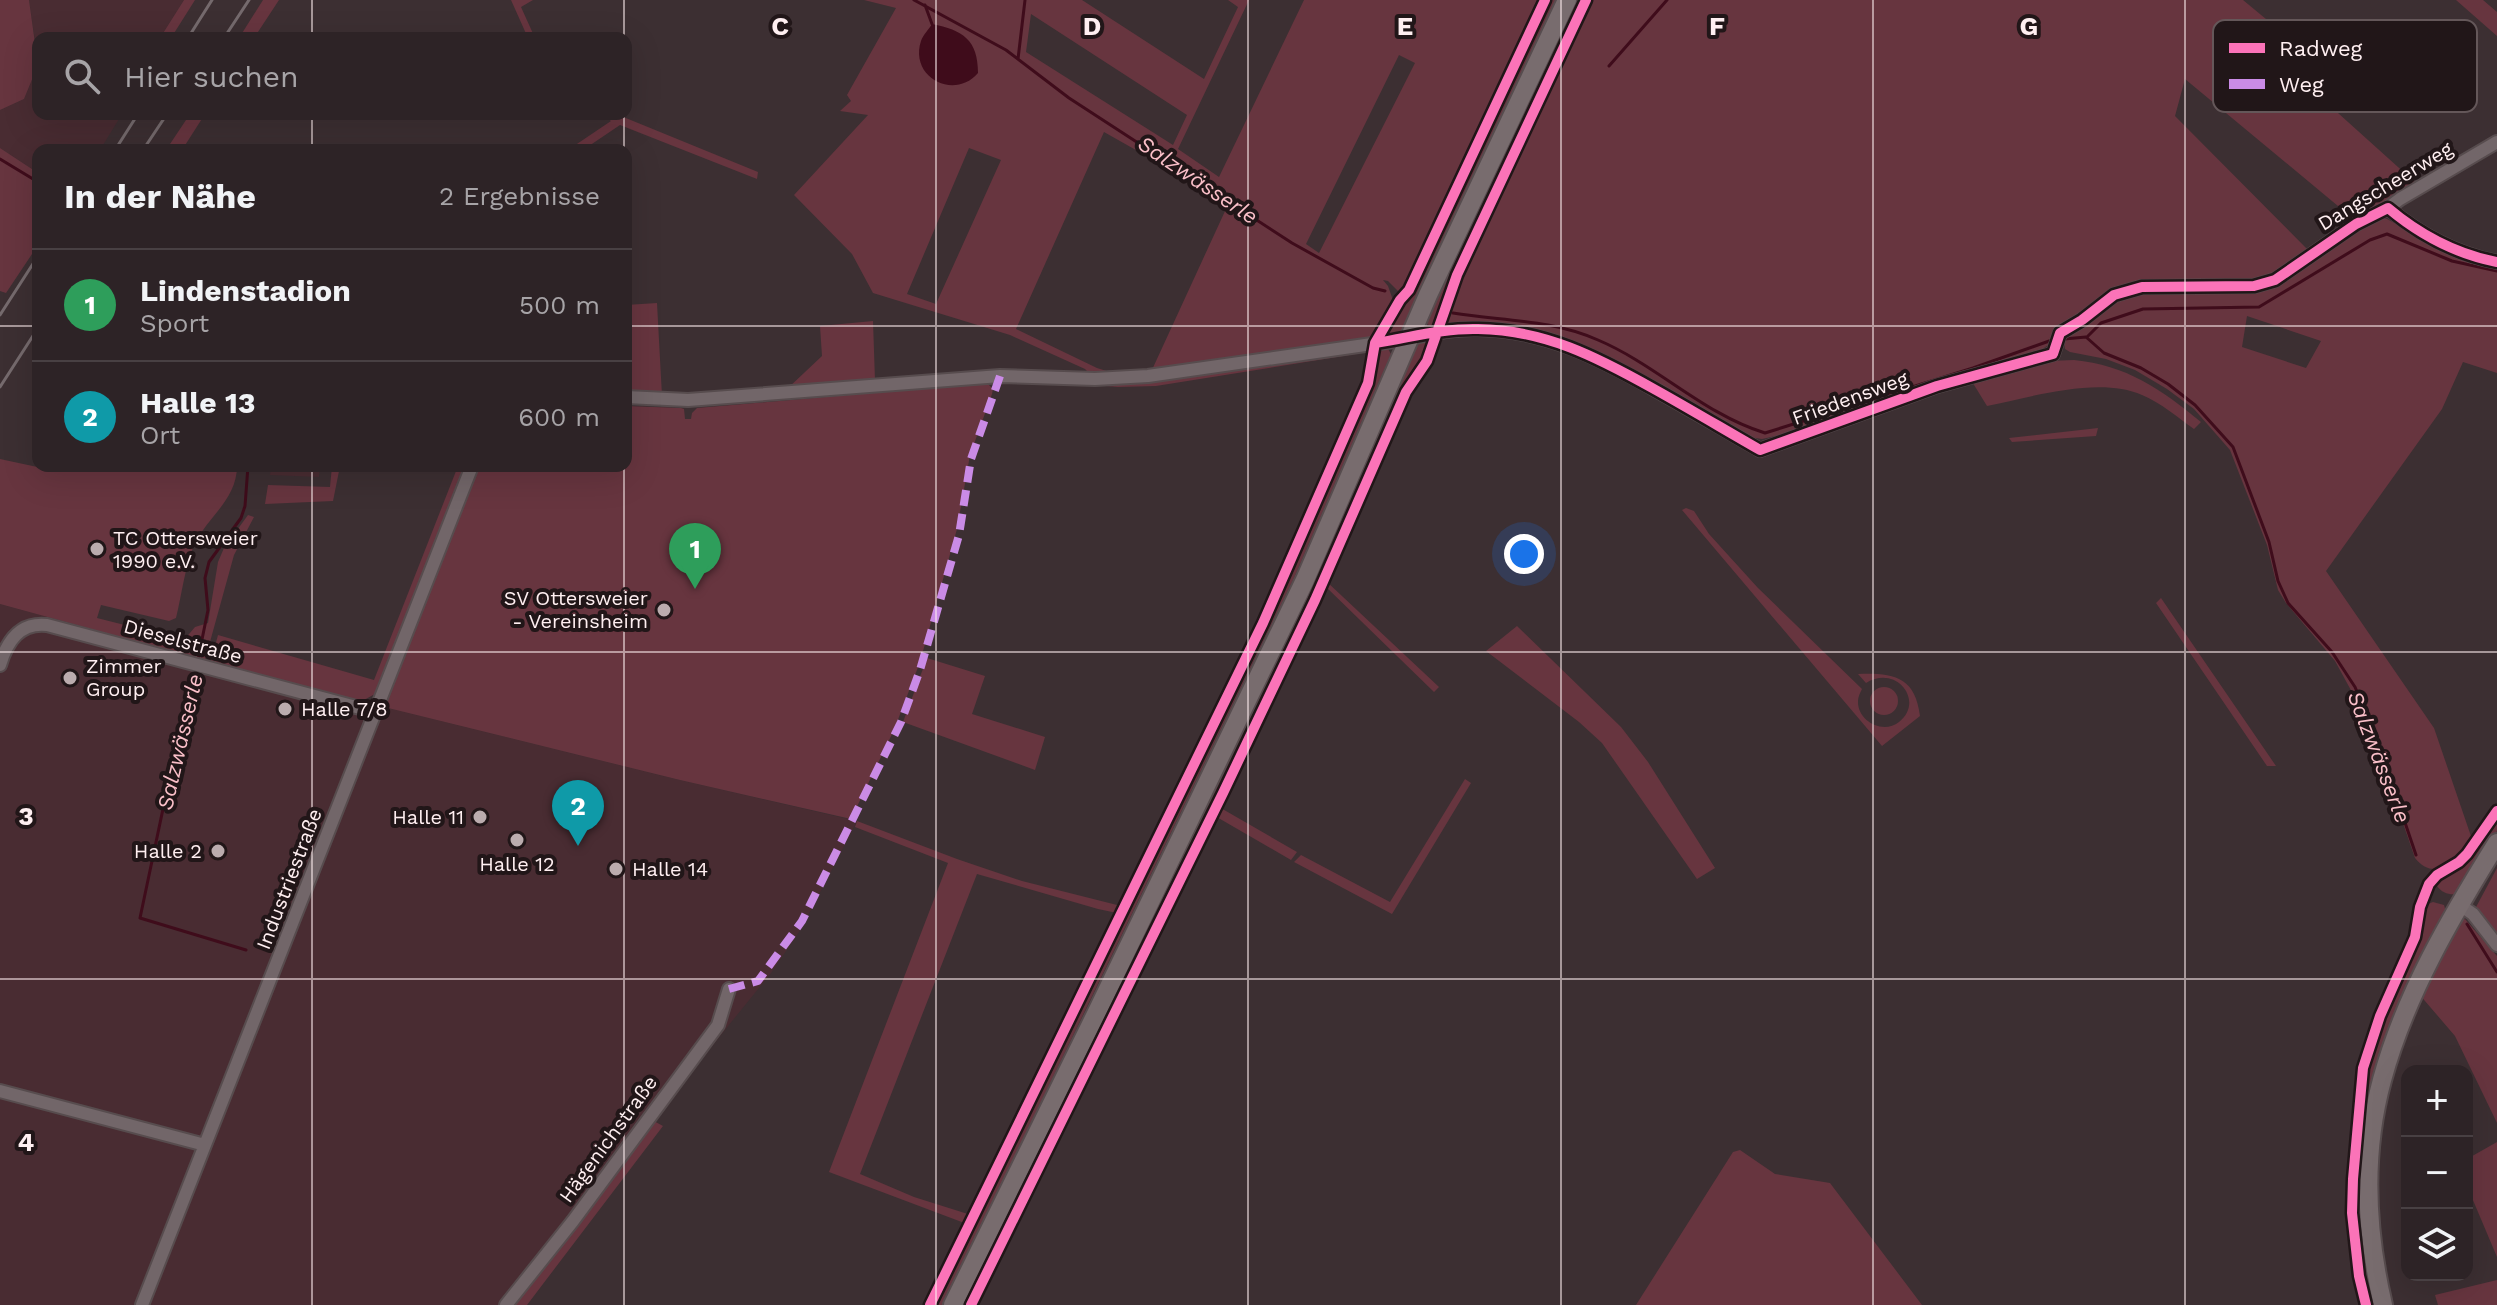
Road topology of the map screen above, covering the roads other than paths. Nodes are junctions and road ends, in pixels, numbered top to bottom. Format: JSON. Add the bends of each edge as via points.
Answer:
{"nodes":[{"id":1,"x":1567,"y":0,"type":"edge"},
{"id":2,"x":2497,"y":142,"type":"edge"},
{"id":3,"x":2388,"y":208,"type":"junction"},
{"id":4,"x":2497,"y":262,"type":"edge"},
{"id":5,"x":2296,"y":267,"type":"joint"},
{"id":6,"x":1409,"y":338,"type":"junction"},
{"id":7,"x":632,"y":397,"type":"edge"},
{"id":8,"x":470,"y":472,"type":"edge"},
{"id":9,"x":0,"y":665,"type":"edge"},
{"id":10,"x":375,"y":712,"type":"junction"},
{"id":11,"x":2497,"y":843,"type":"edge"},
{"id":12,"x":2460,"y":905,"type":"junction"},
{"id":13,"x":2497,"y":945,"type":"edge"},
{"id":14,"x":729,"y":989,"type":"dead end"},
{"id":15,"x":0,"y":1091,"type":"edge"},
{"id":16,"x":205,"y":1145,"type":"junction"},
{"id":17,"x":142,"y":1305,"type":"edge"},
{"id":18,"x":506,"y":1305,"type":"edge"},
{"id":19,"x":953,"y":1305,"type":"edge"},
{"id":20,"x":2383,"y":1305,"type":"edge"}],
"edges":[{"from":1,"to":6,"type":"street"},
{"from":2,"to":3,"type":"street","name":"Dangscheerweg"},
{"from":3,"to":4,"type":"street","via":[[2444,246]]},
{"from":3,"to":5,"type":"street","name":"Dangscheerweg"},
{"from":5,"to":6,"type":"street","name":"Friedensweg","via":[[2254,286],[2142,287],[2114,295],[2060,333],[2053,354],[1937,386],[1760,450],[1564,344],[1512,331],[1476,329]]},
{"from":6,"to":7,"type":"street","name":"Friedensweg","via":[[1148,376],[1000,376],[688,400]]},
{"from":6,"to":19,"type":"street","via":[[1305,580]]},
{"from":8,"to":10,"type":"street","name":"Industriestraße"},
{"from":9,"to":10,"type":"street","name":"Dieselstraße","via":[[17,633],[41,624]]},
{"from":10,"to":16,"type":"street","name":"Industriestraße"},
{"from":11,"to":12,"type":"street"},
{"from":12,"to":13,"type":"street"},
{"from":12,"to":20,"type":"street","via":[[2416,988],[2381,1082],[2369,1185],[2370,1233]]},
{"from":14,"to":18,"type":"street","name":"Hägenichstraße","via":[[718,1025]]},
{"from":15,"to":16,"type":"street"},
{"from":16,"to":17,"type":"street","name":"Industriestraße"}]}
